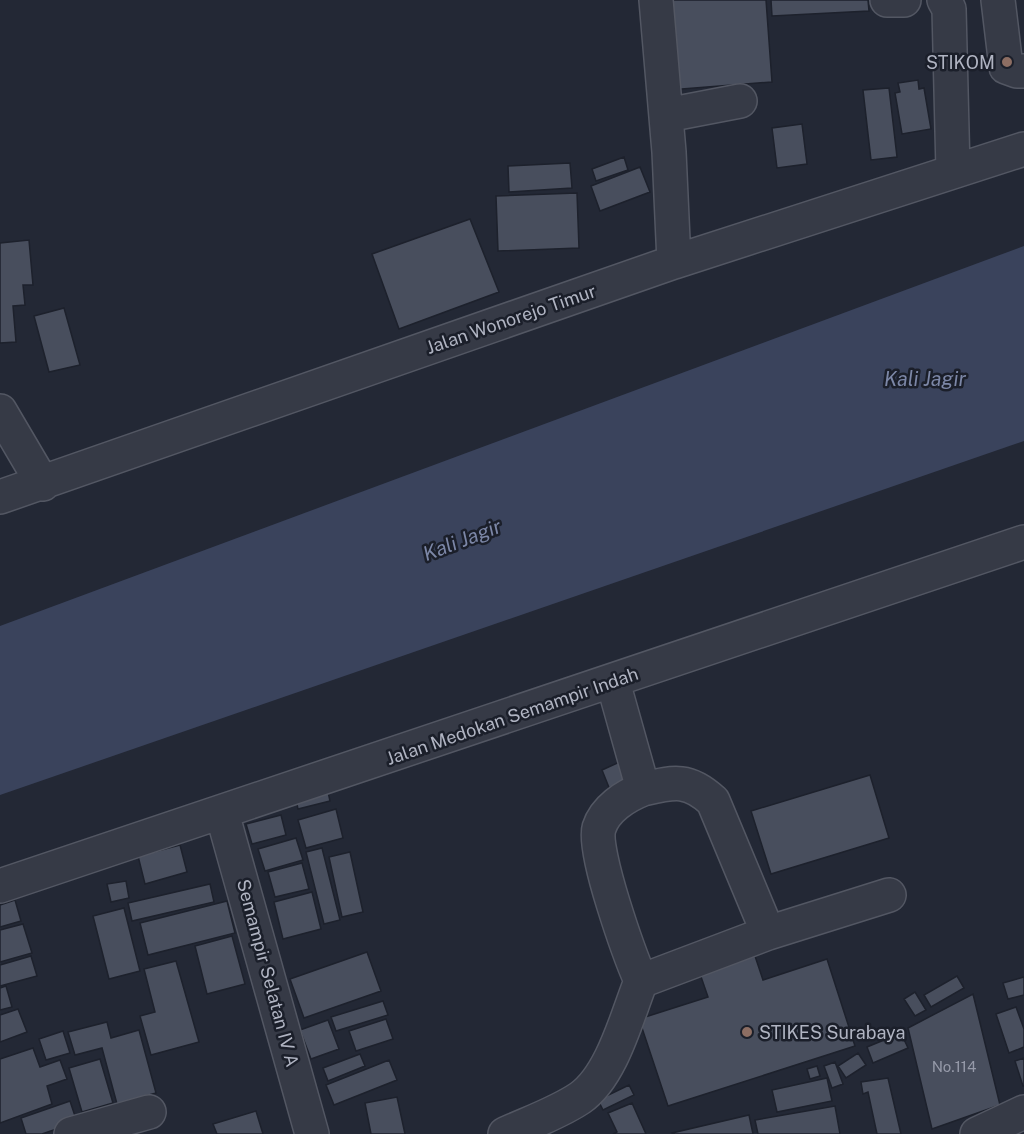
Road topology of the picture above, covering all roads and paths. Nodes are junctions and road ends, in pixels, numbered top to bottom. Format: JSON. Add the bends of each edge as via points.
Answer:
{"nodes":[{"id":1,"x":656,"y":0,"type":"edge"},
{"id":2,"x":887,"y":0,"type":"edge"},
{"id":3,"x":904,"y":0,"type":"edge"},
{"id":4,"x":944,"y":0,"type":"edge"},
{"id":5,"x":998,"y":0,"type":"edge"},
{"id":6,"x":1024,"y":71,"type":"edge"},
{"id":7,"x":740,"y":101,"type":"dead end"},
{"id":8,"x":667,"y":115,"type":"junction"},
{"id":9,"x":1024,"y":149,"type":"edge"},
{"id":10,"x":954,"y":171,"type":"junction"},
{"id":11,"x":674,"y":262,"type":"junction"},
{"id":12,"x":0,"y":411,"type":"edge"},
{"id":13,"x":44,"y":484,"type":"junction"},
{"id":14,"x":0,"y":498,"type":"edge"},
{"id":15,"x":1024,"y":542,"type":"edge"},
{"id":16,"x":613,"y":682,"type":"junction"},
{"id":17,"x":643,"y":789,"type":"junction"},
{"id":18,"x":222,"y":813,"type":"junction"},
{"id":19,"x":0,"y":886,"type":"edge"},
{"id":20,"x":889,"y":895,"type":"dead end"},
{"id":21,"x":768,"y":933,"type":"junction"},
{"id":22,"x":641,"y":981,"type":"junction"},
{"id":23,"x":149,"y":1112,"type":"dead end"},
{"id":24,"x":1024,"y":1112,"type":"edge"},
{"id":25,"x":71,"y":1134,"type":"edge"},
{"id":26,"x":312,"y":1134,"type":"edge"},
{"id":27,"x":505,"y":1134,"type":"edge"},
{"id":28,"x":977,"y":1134,"type":"edge"}],
"edges":[{"from":1,"to":8,"type":"street"},
{"from":2,"to":3,"type":"street"},
{"from":4,"to":10,"type":"street","via":[[949,9]]},
{"from":5,"to":6,"type":"street","via":[[1006,67]]},
{"from":7,"to":8,"type":"street"},
{"from":8,"to":11,"type":"street"},
{"from":9,"to":10,"type":"street","name":"Jalan Wonorejo Timur"},
{"from":10,"to":11,"type":"street","name":"Jalan Wonorejo Timur"},
{"from":11,"to":13,"type":"street","name":"Jalan Wonorejo Timur"},
{"from":12,"to":13,"type":"street"},
{"from":13,"to":14,"type":"street","name":"Jalan Wonorejo Timur"},
{"from":15,"to":16,"type":"street","name":"Jalan Medokan Semampir Indah"},
{"from":16,"to":17,"type":"street"},
{"from":16,"to":18,"type":"street","name":"Jalan Medokan Semampir Indah"},
{"from":17,"to":21,"type":"street","via":[[686,783],[713,801]]},
{"from":17,"to":22,"type":"street","via":[[627,795],[599,829],[599,848],[628,954]]},
{"from":18,"to":19,"type":"street","name":"Jalan Medokan Semampir Indah"},
{"from":18,"to":26,"type":"street","name":"Semampir Selatan IV A"},
{"from":20,"to":21,"type":"street"},
{"from":21,"to":22,"type":"street"},
{"from":22,"to":27,"type":"street","via":[[608,1065],[596,1083],[580,1098]]},
{"from":23,"to":25,"type":"street"},
{"from":24,"to":28,"type":"street"}]}
